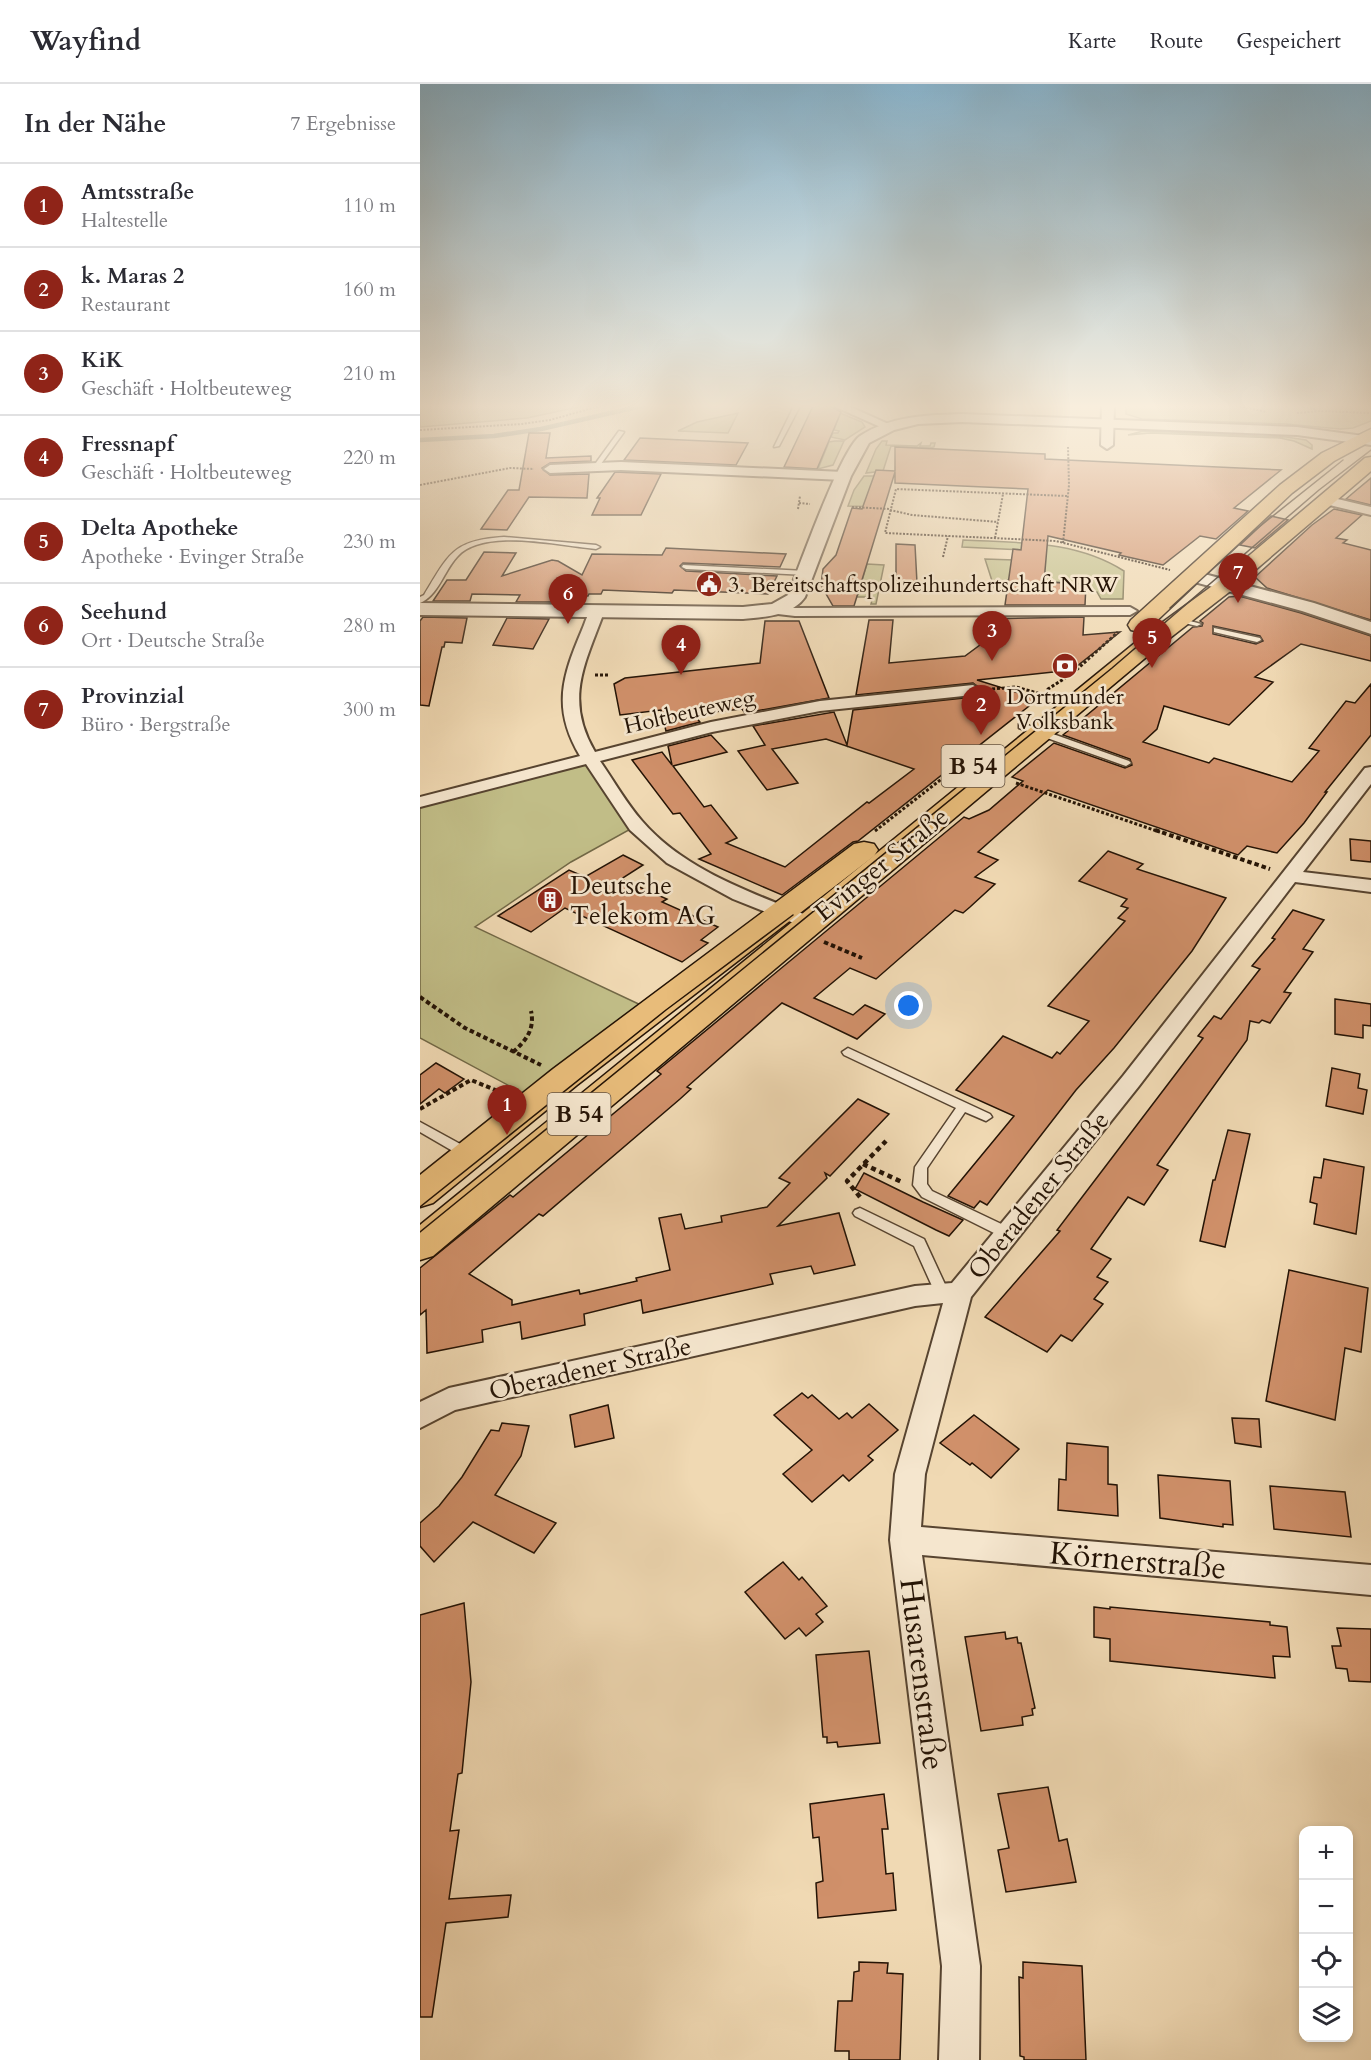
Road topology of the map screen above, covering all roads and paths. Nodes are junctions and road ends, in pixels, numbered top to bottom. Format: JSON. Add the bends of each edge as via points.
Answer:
{"nodes":[{"id":1,"x":800,"y":496,"type":"dead end"},
{"id":2,"x":835,"y":496,"type":"edge"},
{"id":3,"x":894,"y":496,"type":"edge"},
{"id":4,"x":1003,"y":496,"type":"edge"},
{"id":5,"x":1067,"y":496,"type":"edge"},
{"id":6,"x":1278,"y":496,"type":"edge"},
{"id":7,"x":1329,"y":496,"type":"edge"},
{"id":8,"x":1324,"y":500,"type":"junction"},
{"id":9,"x":861,"y":507,"type":"dead end"},
{"id":10,"x":798,"y":509,"type":"dead end"},
{"id":11,"x":890,"y":509,"type":"junction"},
{"id":12,"x":1371,"y":511,"type":"edge"},
{"id":13,"x":998,"y":522,"type":"junction"},
{"id":14,"x":948,"y":536,"type":"junction"},
{"id":15,"x":995,"y":538,"type":"junction"},
{"id":16,"x":1063,"y":543,"type":"junction"},
{"id":17,"x":596,"y":547,"type":"dead end"},
{"id":18,"x":943,"y":557,"type":"dead end"},
{"id":19,"x":686,"y":567,"type":"dead end"},
{"id":20,"x":806,"y":573,"type":"junction"},
{"id":21,"x":1183,"y":573,"type":"junction"},
{"id":22,"x":1168,"y":577,"type":"dead end"},
{"id":23,"x":1226,"y":585,"type":"junction"},
{"id":24,"x":994,"y":588,"type":"dead end"},
{"id":25,"x":1007,"y":589,"type":"dead end"},
{"id":26,"x":420,"y":601,"type":"edge"},
{"id":27,"x":420,"y":609,"type":"edge"},
{"id":28,"x":774,"y":610,"type":"junction"},
{"id":29,"x":597,"y":612,"type":"junction"},
{"id":30,"x":1128,"y":618,"type":"joint"},
{"id":31,"x":1371,"y":628,"type":"edge"},
{"id":32,"x":1217,"y":630,"type":"dead end"},
{"id":33,"x":1257,"y":640,"type":"dead end"},
{"id":34,"x":973,"y":690,"type":"joint"},
{"id":35,"x":1048,"y":696,"type":"junction"},
{"id":36,"x":1039,"y":703,"type":"dead end"},
{"id":37,"x":1031,"y":729,"type":"junction"},
{"id":38,"x":994,"y":739,"type":"dead end"},
{"id":39,"x":590,"y":759,"type":"junction"},
{"id":40,"x":1126,"y":763,"type":"dead end"},
{"id":41,"x":1371,"y":772,"type":"edge"},
{"id":42,"x":1010,"y":780,"type":"dead end"},
{"id":43,"x":420,"y":802,"type":"edge"},
{"id":44,"x":868,"y":836,"type":"dead end"},
{"id":45,"x":1291,"y":876,"type":"junction"},
{"id":46,"x":1371,"y":886,"type":"edge"},
{"id":47,"x":804,"y":925,"type":"junction"},
{"id":48,"x":862,"y":958,"type":"dead end"},
{"id":49,"x":420,"y":997,"type":"edge"},
{"id":50,"x":531,"y":1011,"type":"dead end"},
{"id":51,"x":513,"y":1052,"type":"junction"},
{"id":52,"x":848,"y":1052,"type":"dead end"},
{"id":53,"x":566,"y":1077,"type":"junction"},
{"id":54,"x":514,"y":1099,"type":"dead end"},
{"id":55,"x":963,"y":1106,"type":"junction"},
{"id":56,"x":420,"y":1109,"type":"edge"},
{"id":57,"x":986,"y":1117,"type":"dead end"},
{"id":58,"x":420,"y":1126,"type":"edge"},
{"id":59,"x":886,"y":1141,"type":"dead end"},
{"id":60,"x":469,"y":1155,"type":"junction"},
{"id":61,"x":863,"y":1164,"type":"junction"},
{"id":62,"x":920,"y":1185,"type":"junction"},
{"id":63,"x":420,"y":1194,"type":"edge"},
{"id":64,"x":860,"y":1213,"type":"joint"},
{"id":65,"x":1009,"y":1234,"type":"junction"},
{"id":66,"x":420,"y":1246,"type":"edge"},
{"id":67,"x":950,"y":1293,"type":"junction"},
{"id":68,"x":420,"y":1416,"type":"edge"},
{"id":69,"x":905,"y":1540,"type":"junction"},
{"id":70,"x":1371,"y":1580,"type":"edge"},
{"id":71,"x":960,"y":2060,"type":"edge"}],
"edges":[{"from":1,"to":10,"type":"path"},
{"from":2,"to":20,"type":"street"},
{"from":3,"to":11,"type":"path"},
{"from":4,"to":13,"type":"path"},
{"from":5,"to":16,"type":"path"},
{"from":6,"to":21,"type":"main road","name":"Evinger Straße","number":"B 54"},
{"from":7,"to":8,"type":"main road","name":"Evinger Straße","number":"B 54"},
{"from":8,"to":12,"type":"street"},
{"from":8,"to":23,"type":"main road","name":"Evinger Straße","number":"B 54"},
{"from":9,"to":11,"type":"path"},
{"from":11,"to":13,"type":"path","via":[[912,515]]},
{"from":11,"to":14,"type":"path","via":[[885,532]]},
{"from":13,"to":15,"type":"path"},
{"from":14,"to":15,"type":"path"},
{"from":14,"to":18,"type":"path"},
{"from":15,"to":16,"type":"path"},
{"from":16,"to":21,"type":"path"},
{"from":17,"to":26,"type":"lane","via":[[534,541],[478,542],[459,549]]},
{"from":19,"to":20,"type":"lane"},
{"from":20,"to":28,"type":"street","via":[[796,597]]},
{"from":21,"to":22,"type":"path"},
{"from":21,"to":23,"type":"street"},
{"from":21,"to":37,"type":"main road","name":"Evinger Straße","number":"B 54"},
{"from":23,"to":31,"type":"street"},
{"from":23,"to":37,"type":"main road","name":"Evinger Straße","number":"B 54","via":[[1188,622]]},
{"from":24,"to":25,"type":"path"},
{"from":27,"to":29,"type":"street"},
{"from":28,"to":29,"type":"street","via":[[734,614]]},
{"from":28,"to":30,"type":"street"},
{"from":29,"to":39,"type":"street","via":[[574,668],[570,708],[575,730]]},
{"from":30,"to":35,"type":"path","via":[[1073,673],[1048,689]]},
{"from":32,"to":33,"type":"lane"},
{"from":34,"to":35,"type":"path","via":[[1017,687]]},
{"from":34,"to":39,"type":"street","name":"Holtbeuteweg","via":[[820,706],[711,727]]},
{"from":35,"to":36,"type":"path"},
{"from":37,"to":40,"type":"lane"},
{"from":37,"to":47,"type":"main road","name":"Evinger Straße","number":"B 54"},
{"from":38,"to":44,"type":"path"},
{"from":39,"to":43,"type":"street","name":"Holtbeuteweg"},
{"from":39,"to":47,"type":"street","via":[[636,826],[684,867]]},
{"from":41,"to":45,"type":"street","name":"Oberadener Straße"},
{"from":42,"to":45,"type":"path"},
{"from":45,"to":46,"type":"street"},
{"from":45,"to":65,"type":"street","name":"Oberadener Straße"},
{"from":47,"to":48,"type":"path"},
{"from":47,"to":53,"type":"main road","name":"Evinger Straße","number":"B 54"},
{"from":47,"to":66,"type":"main road","name":"Evinger Straße","number":"B 54"},
{"from":49,"to":51,"type":"path","via":[[447,1017]]},
{"from":50,"to":51,"type":"path","via":[[535,1021],[531,1032]]},
{"from":51,"to":53,"type":"path"},
{"from":52,"to":55,"type":"lane"},
{"from":53,"to":60,"type":"main road","name":"Evinger Straße","number":"B 54"},
{"from":54,"to":56,"type":"path","via":[[471,1080]]},
{"from":55,"to":57,"type":"lane"},
{"from":55,"to":62,"type":"lane","via":[[921,1167]]},
{"from":58,"to":60,"type":"lane"},
{"from":59,"to":61,"type":"path"},
{"from":60,"to":63,"type":"main road","name":"Evinger Straße","number":"B 54"},
{"from":61,"to":62,"type":"path","via":[[913,1187]]},
{"from":61,"to":64,"type":"path","via":[[847,1180],[865,1202]]},
{"from":62,"to":65,"type":"lane","via":[[927,1194]]},
{"from":64,"to":67,"type":"lane","via":[[919,1243]]},
{"from":65,"to":67,"type":"street","name":"Oberadener Straße"},
{"from":67,"to":68,"type":"street","name":"Oberadener Straße","via":[[915,1296],[449,1400]]},
{"from":67,"to":69,"type":"street","name":"Husarenstraße","via":[[910,1474]]},
{"from":69,"to":70,"type":"street","name":"Körnerstraße"},
{"from":69,"to":71,"type":"street","name":"Husarenstraße","via":[[961,1966]]}]}
